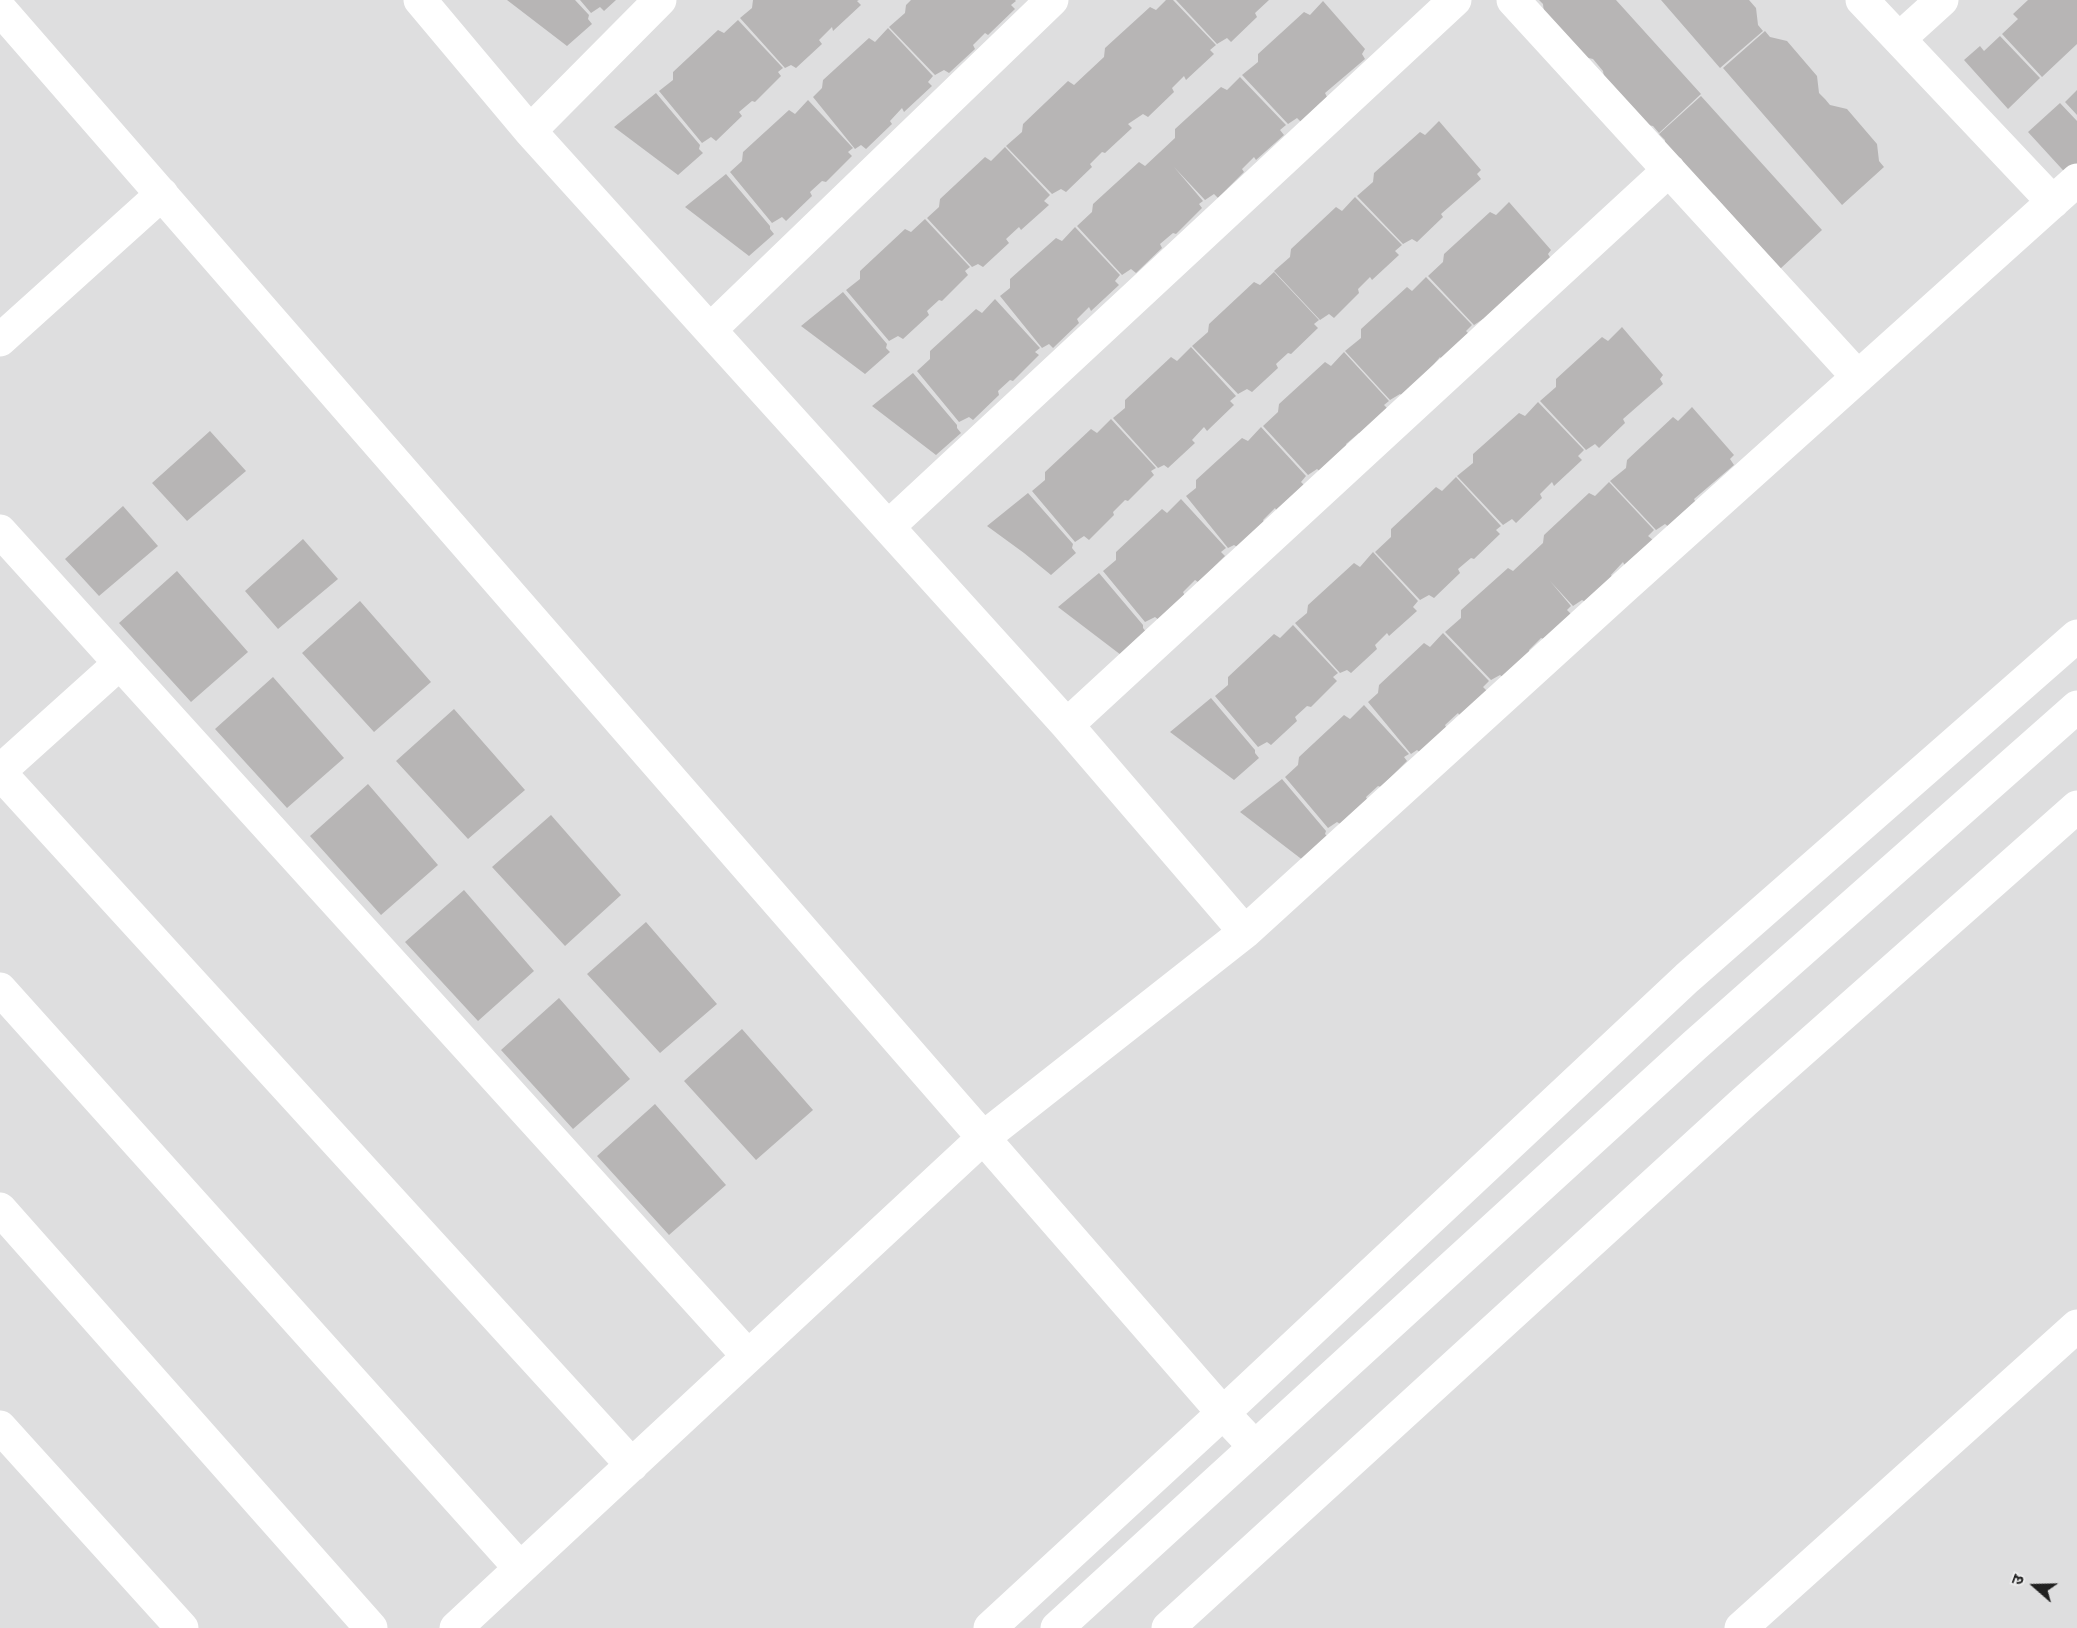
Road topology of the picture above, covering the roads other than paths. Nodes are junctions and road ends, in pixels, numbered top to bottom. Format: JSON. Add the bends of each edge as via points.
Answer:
{"nodes":[{"id":1,"x":420,"y":0,"type":"edge"},
{"id":2,"x":660,"y":0,"type":"edge"},
{"id":3,"x":1052,"y":0,"type":"edge"},
{"id":4,"x":1455,"y":0,"type":"edge"},
{"id":5,"x":1513,"y":0,"type":"edge"},
{"id":6,"x":1862,"y":0,"type":"edge"},
{"id":7,"x":1942,"y":0,"type":"edge"},
{"id":8,"x":0,"y":9,"type":"edge"},
{"id":9,"x":1899,"y":39,"type":"junction"},
{"id":10,"x":530,"y":131,"type":"junction"},
{"id":11,"x":1669,"y":170,"type":"junction"},
{"id":12,"x":2077,"y":180,"type":"edge"},
{"id":13,"x":162,"y":194,"type":"junction"},
{"id":14,"x":2053,"y":202,"type":"junction"},
{"id":15,"x":710,"y":330,"type":"junction"},
{"id":16,"x":0,"y":340,"type":"edge"},
{"id":17,"x":1858,"y":377,"type":"junction"},
{"id":18,"x":888,"y":527,"type":"junction"},
{"id":19,"x":0,"y":531,"type":"edge"},
{"id":20,"x":2077,"y":636,"type":"edge"},
{"id":21,"x":120,"y":663,"type":"junction"},
{"id":22,"x":2077,"y":707,"type":"edge"},
{"id":23,"x":1067,"y":725,"type":"junction"},
{"id":24,"x":0,"y":772,"type":"edge"},
{"id":25,"x":2077,"y":807,"type":"edge"},
{"id":26,"x":1245,"y":932,"type":"junction"},
{"id":27,"x":0,"y":989,"type":"edge"},
{"id":28,"x":983,"y":1138,"type":"junction"},
{"id":29,"x":0,"y":1209,"type":"edge"},
{"id":30,"x":2077,"y":1326,"type":"edge"},
{"id":31,"x":748,"y":1356,"type":"junction"},
{"id":32,"x":1223,"y":1413,"type":"junction"},
{"id":33,"x":0,"y":1427,"type":"edge"},
{"id":34,"x":1256,"y":1447,"type":"junction"},
{"id":35,"x":632,"y":1465,"type":"junction"},
{"id":36,"x":520,"y":1568,"type":"junction"},
{"id":37,"x":182,"y":1628,"type":"edge"},
{"id":38,"x":371,"y":1628,"type":"edge"},
{"id":39,"x":456,"y":1628,"type":"edge"},
{"id":40,"x":990,"y":1628,"type":"edge"},
{"id":41,"x":1057,"y":1628,"type":"edge"},
{"id":42,"x":1168,"y":1628,"type":"edge"},
{"id":43,"x":1740,"y":1628,"type":"edge"}],
"edges":[{"from":1,"to":10,"type":"street"},
{"from":2,"to":10,"type":"street"},
{"from":3,"to":15,"type":"street"},
{"from":4,"to":18,"type":"street"},
{"from":5,"to":11,"type":"street"},
{"from":6,"to":9,"type":"street"},
{"from":7,"to":9,"type":"street"},
{"from":8,"to":13,"type":"street"},
{"from":9,"to":14,"type":"street"},
{"from":10,"to":15,"type":"street"},
{"from":11,"to":17,"type":"street"},
{"from":11,"to":23,"type":"street"},
{"from":12,"to":14,"type":"street"},
{"from":13,"to":16,"type":"street"},
{"from":13,"to":28,"type":"street"},
{"from":14,"to":17,"type":"street"},
{"from":15,"to":18,"type":"street"},
{"from":17,"to":26,"type":"street"},
{"from":18,"to":23,"type":"street"},
{"from":19,"to":21,"type":"street"},
{"from":20,"to":32,"type":"street","via":[[1687,978]]},
{"from":21,"to":24,"type":"street"},
{"from":21,"to":31,"type":"street"},
{"from":22,"to":34,"type":"street","via":[[1695,1045]]},
{"from":23,"to":26,"type":"street"},
{"from":24,"to":35,"type":"street"},
{"from":25,"to":42,"type":"street","via":[[1745,1101]]},
{"from":26,"to":28,"type":"street"},
{"from":27,"to":36,"type":"street"},
{"from":28,"to":31,"type":"street"},
{"from":28,"to":32,"type":"street"},
{"from":29,"to":38,"type":"street"},
{"from":30,"to":43,"type":"street"},
{"from":31,"to":35,"type":"street"},
{"from":32,"to":34,"type":"street"},
{"from":32,"to":40,"type":"street"},
{"from":33,"to":37,"type":"street"},
{"from":34,"to":41,"type":"street"},
{"from":35,"to":36,"type":"street"},
{"from":36,"to":39,"type":"street"}]}
